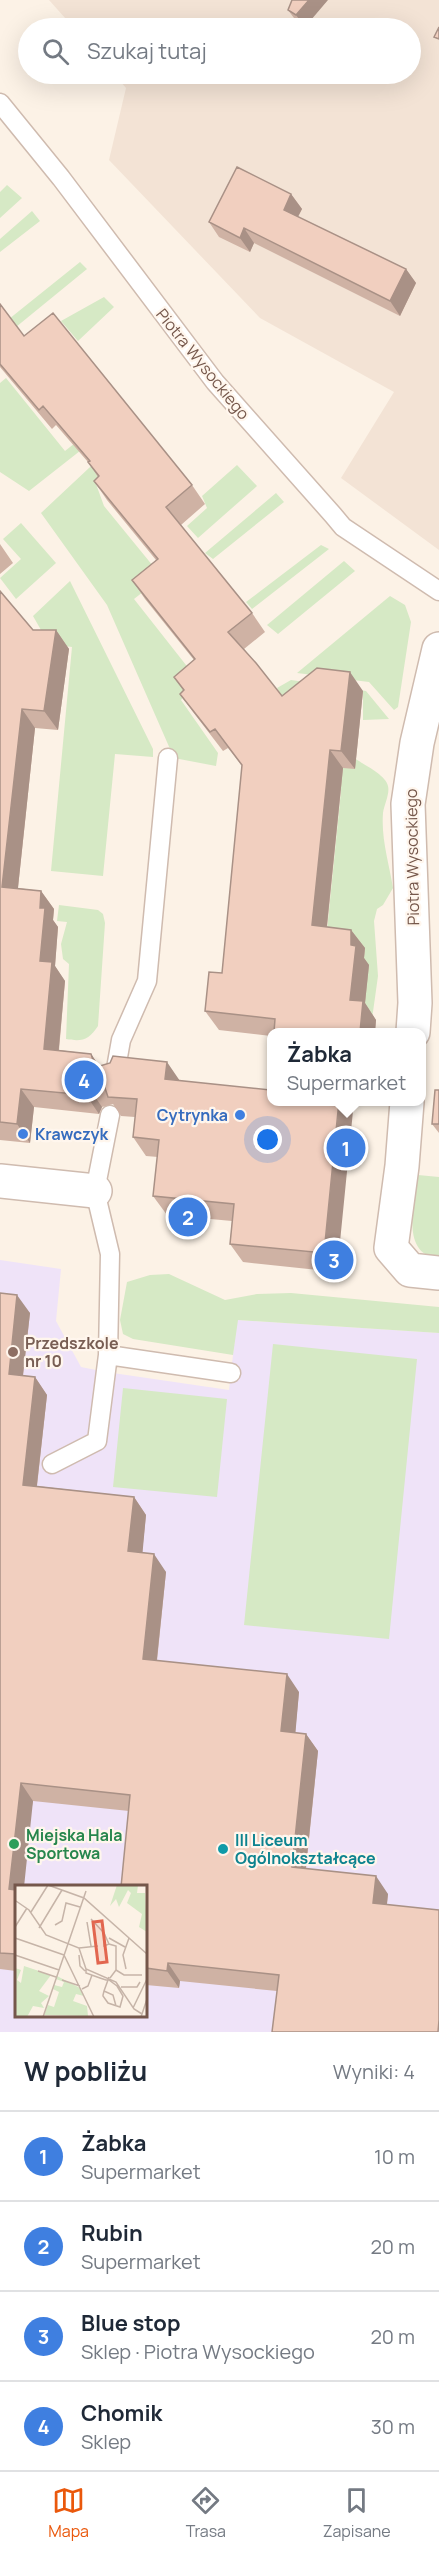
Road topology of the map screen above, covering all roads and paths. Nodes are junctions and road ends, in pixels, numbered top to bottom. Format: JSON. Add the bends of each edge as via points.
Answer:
{"nodes":[{"id":1,"x":0,"y":103,"type":"edge"},
{"id":2,"x":439,"y":591,"type":"edge"},
{"id":3,"x":439,"y":649,"type":"edge"},
{"id":4,"x":168,"y":758,"type":"dead end"},
{"id":5,"x":413,"y":1028,"type":"edge"},
{"id":6,"x":115,"y":1074,"type":"edge"},
{"id":7,"x":407,"y":1106,"type":"edge"},
{"id":8,"x":110,"y":1115,"type":"edge"},
{"id":9,"x":0,"y":1181,"type":"edge"},
{"id":10,"x":95,"y":1191,"type":"junction"},
{"id":11,"x":439,"y":1272,"type":"edge"},
{"id":12,"x":108,"y":1355,"type":"junction"},
{"id":13,"x":231,"y":1373,"type":"dead end"},
{"id":14,"x":52,"y":1464,"type":"dead end"}],
"edges":[{"from":1,"to":2,"type":"lane","name":"Piotra Wysockiego","via":[[214,382],[310,490],[343,526]]},
{"from":3,"to":5,"type":"street","name":"Piotra Wysockiego","via":[[417,743],[408,804]]},
{"from":4,"to":6,"type":"lane","via":[[147,981],[122,1040]]},
{"from":7,"to":11,"type":"street","via":[[391,1248],[410,1270]]},
{"from":8,"to":10,"type":"lane"},
{"from":9,"to":10,"type":"street"},
{"from":10,"to":12,"type":"lane","via":[[110,1254]]},
{"from":12,"to":13,"type":"lane"},
{"from":12,"to":14,"type":"lane","via":[[97,1441]]}]}
